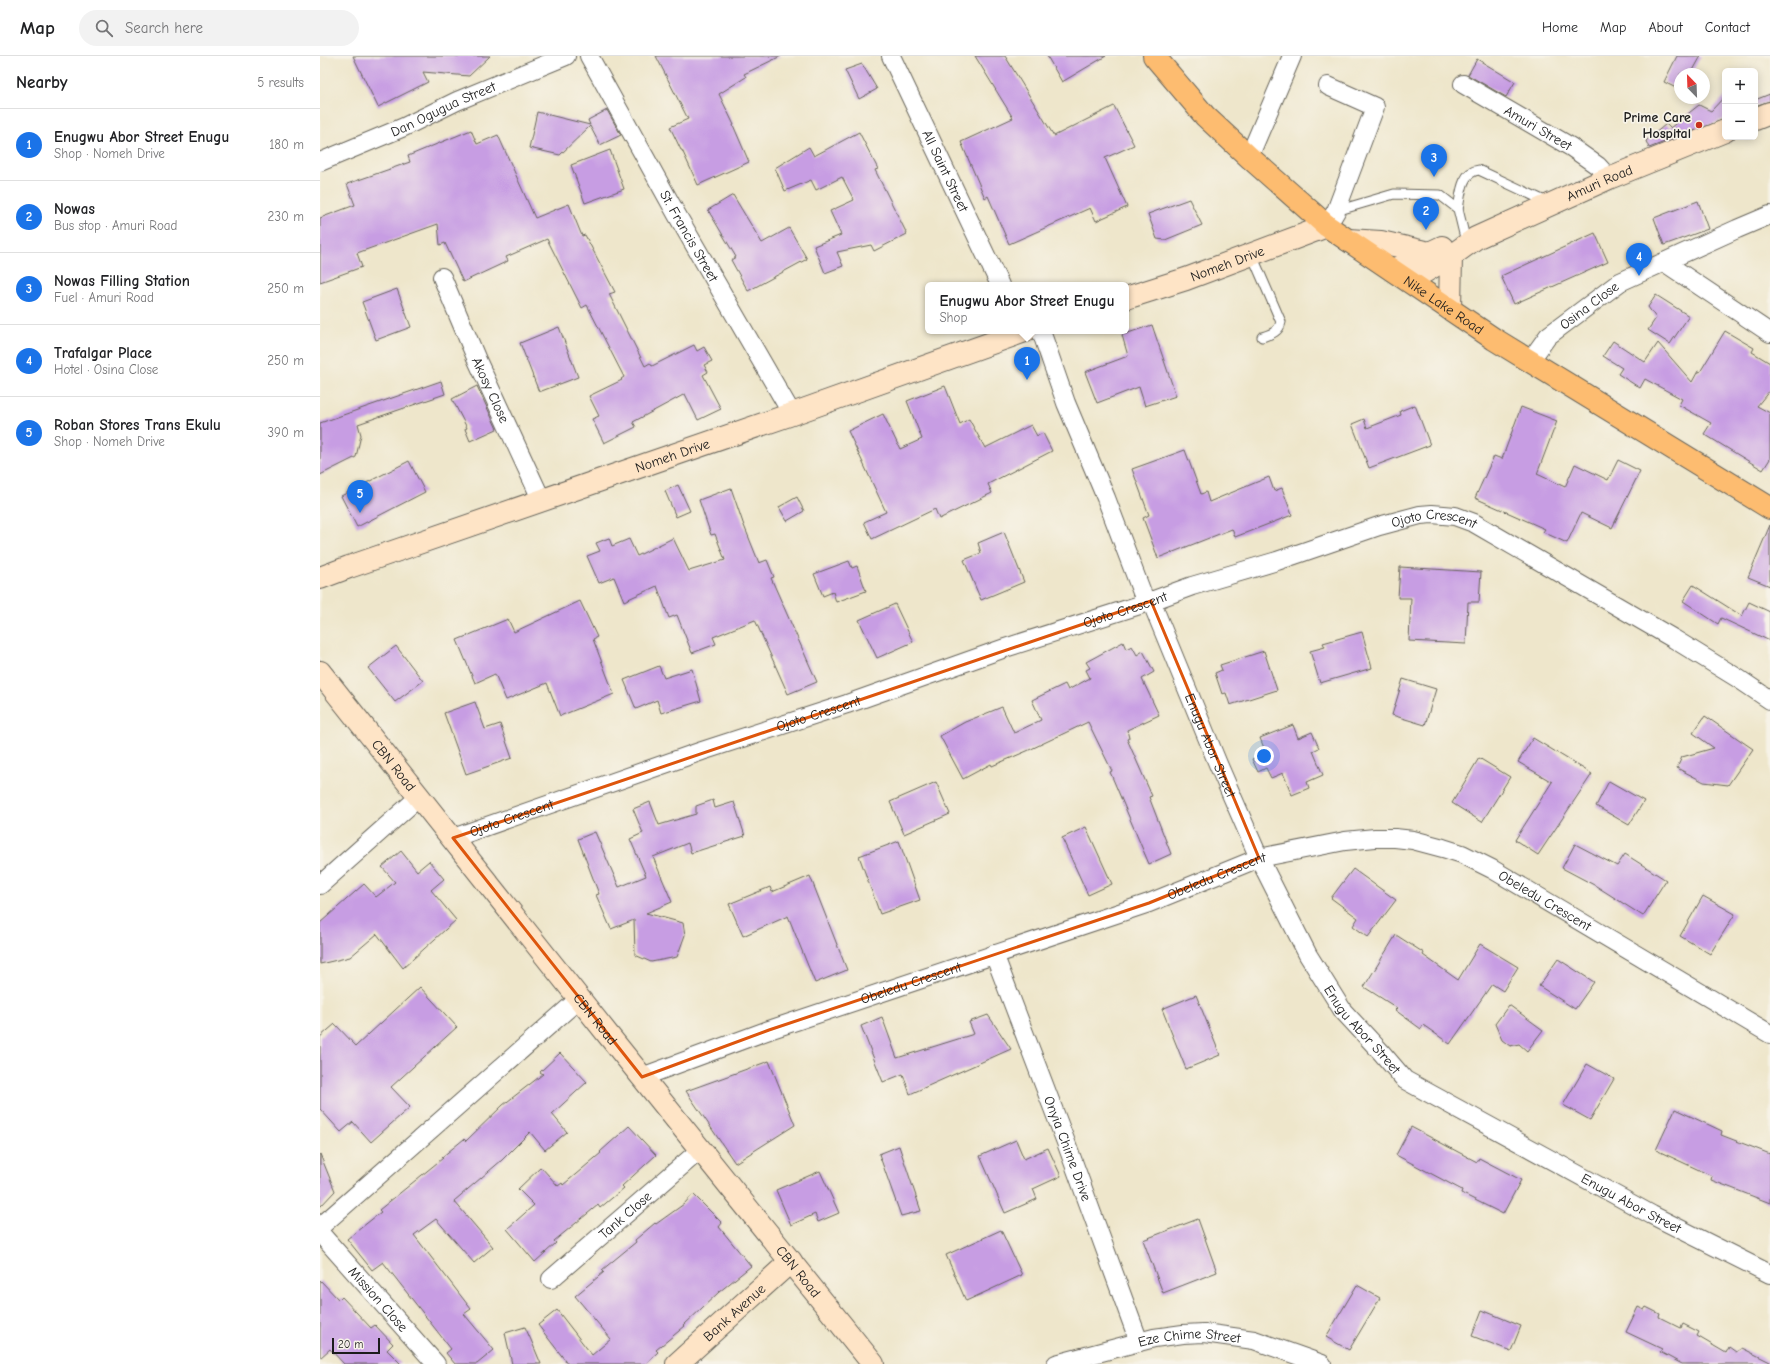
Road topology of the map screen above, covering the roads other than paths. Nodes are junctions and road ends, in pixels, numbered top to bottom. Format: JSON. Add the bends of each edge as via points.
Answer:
{"nodes":[{"id":1,"x":566,"y":56,"type":"edge"},
{"id":2,"x":589,"y":56,"type":"edge"},
{"id":3,"x":891,"y":56,"type":"edge"},
{"id":4,"x":1292,"y":56,"type":"edge"},
{"id":5,"x":1157,"y":58,"type":"edge"},
{"id":6,"x":1463,"y":84,"type":"dead end"},
{"id":7,"x":1328,"y":86,"type":"dead end"},
{"id":8,"x":1770,"y":113,"type":"edge"},
{"id":9,"x":1758,"y":118,"type":"edge"},
{"id":10,"x":1722,"y":133,"type":"edge"},
{"id":11,"x":1249,"y":157,"type":"junction"},
{"id":12,"x":320,"y":162,"type":"edge"},
{"id":13,"x":1609,"y":178,"type":"junction"},
{"id":14,"x":1551,"y":204,"type":"junction"},
{"id":15,"x":1458,"y":209,"type":"junction"},
{"id":16,"x":1770,"y":215,"type":"edge"},
{"id":17,"x":1332,"y":219,"type":"junction"},
{"id":18,"x":1470,"y":238,"type":"junction"},
{"id":19,"x":1348,"y":240,"type":"junction"},
{"id":20,"x":1430,"y":253,"type":"junction"},
{"id":21,"x":1252,"y":254,"type":"junction"},
{"id":22,"x":1451,"y":256,"type":"junction"},
{"id":23,"x":1664,"y":262,"type":"junction"},
{"id":24,"x":1401,"y":276,"type":"junction"},
{"id":25,"x":442,"y":277,"type":"dead end"},
{"id":26,"x":999,"y":282,"type":"edge"},
{"id":27,"x":1129,"y":297,"type":"edge"},
{"id":28,"x":1450,"y":309,"type":"junction"},
{"id":29,"x":1019,"y":334,"type":"edge"},
{"id":30,"x":1030,"y":334,"type":"edge"},
{"id":31,"x":1770,"y":334,"type":"edge"},
{"id":32,"x":1262,"y":337,"type":"dead end"},
{"id":33,"x":1530,"y":361,"type":"junction"},
{"id":34,"x":792,"y":414,"type":"junction"},
{"id":35,"x":542,"y":501,"type":"junction"},
{"id":36,"x":1770,"y":508,"type":"edge"},
{"id":37,"x":320,"y":578,"type":"edge"},
{"id":38,"x":1148,"y":602,"type":"junction"},
{"id":39,"x":321,"y":676,"type":"edge"},
{"id":40,"x":1770,"y":700,"type":"edge"},
{"id":41,"x":419,"y":797,"type":"junction"},
{"id":42,"x":453,"y":838,"type":"junction"},
{"id":43,"x":1259,"y":858,"type":"junction"},
{"id":44,"x":320,"y":885,"type":"edge"},
{"id":45,"x":994,"y":954,"type":"junction"},
{"id":46,"x":580,"y":998,"type":"junction"},
{"id":47,"x":1770,"y":1034,"type":"edge"},
{"id":48,"x":642,"y":1078,"type":"junction"},
{"id":49,"x":700,"y":1150,"type":"junction"},
{"id":50,"x":320,"y":1227,"type":"edge"},
{"id":51,"x":320,"y":1233,"type":"edge"},
{"id":52,"x":791,"y":1261,"type":"junction"},
{"id":53,"x":1770,"y":1274,"type":"edge"},
{"id":54,"x":551,"y":1280,"type":"dead end"},
{"id":55,"x":1139,"y":1342,"type":"junction"},
{"id":56,"x":436,"y":1364,"type":"edge"},
{"id":57,"x":677,"y":1364,"type":"edge"},
{"id":58,"x":873,"y":1364,"type":"edge"},
{"id":59,"x":1056,"y":1364,"type":"edge"},
{"id":60,"x":1322,"y":1364,"type":"edge"}],
"edges":[{"from":1,"to":12,"type":"street","name":"Dan Ogugua Street"},
{"from":2,"to":34,"type":"street","name":"St. Francis Street"},
{"from":3,"to":26,"type":"street","name":"All Saint Street"},
{"from":4,"to":11,"type":"street"},
{"from":5,"to":11,"type":"main road","name":"Nike Lake Road","via":[[1205,116]]},
{"from":6,"to":13,"type":"street","name":"Amuri Street","via":[[1571,147],[1598,166]]},
{"from":7,"to":17,"type":"street","via":[[1375,107]]},
{"from":8,"to":9,"type":"main road"},
{"from":10,"to":13,"type":"main road","name":"Amuri Road"},
{"from":11,"to":17,"type":"main road","name":"Nike Lake Road"},
{"from":13,"to":14,"type":"main road","name":"Amuri Road"},
{"from":14,"to":15,"type":"lane","via":[[1479,170],[1471,171],[1466,177]]},
{"from":14,"to":18,"type":"main road","name":"Amuri Road"},
{"from":15,"to":17,"type":"lane","via":[[1440,195],[1394,194]]},
{"from":15,"to":18,"type":"lane"},
{"from":16,"to":23,"type":"street","name":"Osina Close"},
{"from":17,"to":19,"type":"main road","name":"Nike Lake Road"},
{"from":17,"to":21,"type":"main road","name":"Nomeh Drive"},
{"from":18,"to":20,"type":"main road","name":"Amuri Road"},
{"from":18,"to":22,"type":"main road","name":"Amuri Road"},
{"from":19,"to":20,"type":"main road","via":[[1381,242]]},
{"from":19,"to":24,"type":"main road","name":"Nike Lake Road"},
{"from":20,"to":24,"type":"main road","name":"Amuri Road"},
{"from":21,"to":27,"type":"main road","name":"Nomeh Drive"},
{"from":21,"to":32,"type":"lane","via":[[1281,322],[1276,332]]},
{"from":22,"to":24,"type":"main road","name":"Amuri Road"},
{"from":22,"to":28,"type":"main road"},
{"from":23,"to":31,"type":"street"},
{"from":23,"to":33,"type":"street","name":"Osina Close","via":[[1620,282],[1548,336]]},
{"from":24,"to":28,"type":"main road","name":"Nike Lake Road"},
{"from":25,"to":35,"type":"street","name":"Akosy Close","via":[[470,345]]},
{"from":28,"to":33,"type":"main road","name":"Nike Lake Road"},
{"from":29,"to":34,"type":"main road","name":"Nomeh Drive"},
{"from":30,"to":38,"type":"street","name":"Enugu Abor Street","via":[[1066,403]]},
{"from":33,"to":36,"type":"main road","name":"Nike Lake Road"},
{"from":34,"to":35,"type":"main road","name":"Nomeh Drive"},
{"from":35,"to":37,"type":"main road","name":"Nomeh Drive"},
{"from":38,"to":40,"type":"street","name":"Ojoto Crescent","via":[[1379,526],[1420,515],[1444,514],[1474,523],[1674,639]]},
{"from":38,"to":42,"type":"street","name":"Ojoto Crescent","via":[[1005,648]]},
{"from":38,"to":43,"type":"street","name":"Enugu Abor Street"},
{"from":39,"to":41,"type":"main road","name":"CBN Road"},
{"from":41,"to":42,"type":"main road","name":"CBN Road"},
{"from":41,"to":44,"type":"street"},
{"from":42,"to":46,"type":"main road","name":"CBN Road"},
{"from":43,"to":45,"type":"street","name":"Obeledu Crescent","via":[[1148,903]]},
{"from":43,"to":47,"type":"street","name":"Obeledu Crescent","via":[[1345,841],[1375,838],[1413,840],[1450,850],[1492,869]]},
{"from":43,"to":53,"type":"street","name":"Enugu Abor Street","via":[[1308,956],[1334,998],[1350,1020],[1405,1080],[1652,1215]]},
{"from":45,"to":48,"type":"street","name":"Obeledu Crescent","via":[[769,1030]]},
{"from":45,"to":55,"type":"street","name":"Onyia Chime Drive"},
{"from":46,"to":48,"type":"main road","name":"CBN Road"},
{"from":46,"to":50,"type":"street"},
{"from":48,"to":49,"type":"main road","name":"CBN Road"},
{"from":49,"to":52,"type":"main road","name":"CBN Road"},
{"from":49,"to":54,"type":"street","name":"Tank Close"},
{"from":51,"to":56,"type":"street","name":"Mission Close"},
{"from":52,"to":57,"type":"main road","name":"Bank Avenue"},
{"from":52,"to":58,"type":"main road","name":"CBN Road"},
{"from":55,"to":59,"type":"street","name":"Eze Chime Street"},
{"from":55,"to":60,"type":"street","name":"Eze Chime Street","via":[[1204,1333],[1276,1347]]}]}
